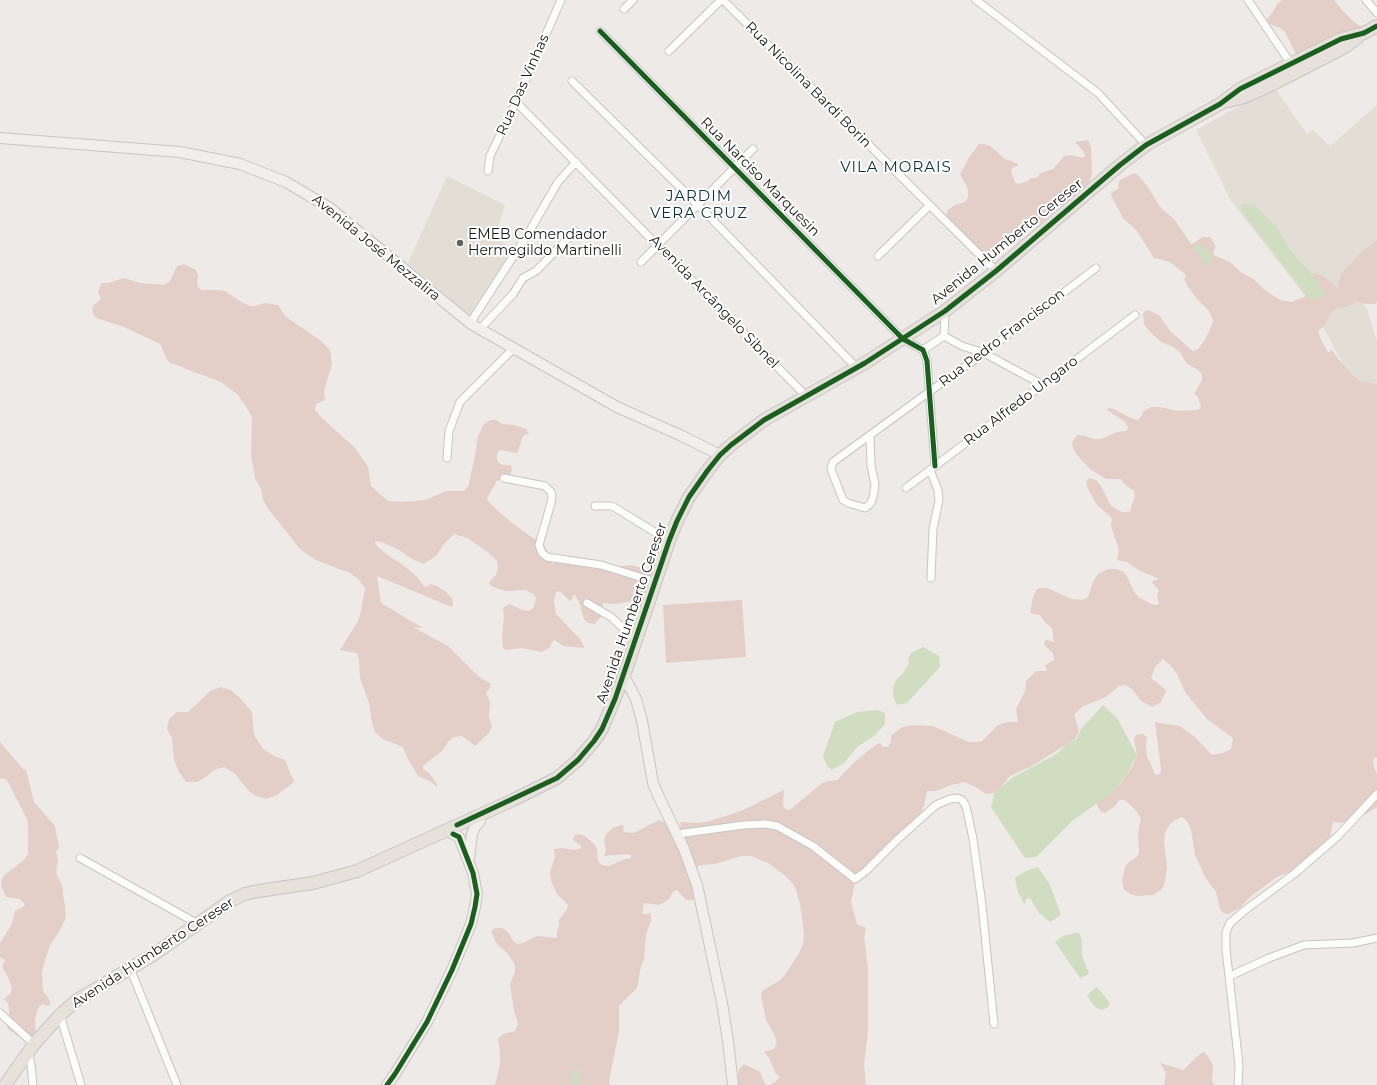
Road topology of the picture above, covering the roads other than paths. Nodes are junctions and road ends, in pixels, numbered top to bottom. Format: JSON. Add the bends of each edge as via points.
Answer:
{"nodes":[{"id":1,"x":561,"y":0,"type":"edge"},
{"id":2,"x":633,"y":0,"type":"edge"},
{"id":3,"x":722,"y":0,"type":"edge"},
{"id":4,"x":976,"y":0,"type":"edge"},
{"id":5,"x":1248,"y":0,"type":"edge"},
{"id":6,"x":1366,"y":0,"type":"edge"},
{"id":7,"x":624,"y":9,"type":"dead end"},
{"id":8,"x":1377,"y":13,"type":"edge"},
{"id":9,"x":1377,"y":26,"type":"edge"},
{"id":10,"x":600,"y":31,"type":"dead end"},
{"id":11,"x":1364,"y":32,"type":"junction"},
{"id":12,"x":669,"y":51,"type":"dead end"},
{"id":13,"x":1291,"y":64,"type":"junction"},
{"id":14,"x":572,"y":81,"type":"dead end"},
{"id":15,"x":516,"y":102,"type":"junction"},
{"id":16,"x":1220,"y":104,"type":"junction"},
{"id":17,"x":0,"y":138,"type":"edge"},
{"id":18,"x":1146,"y":145,"type":"junction"},
{"id":19,"x":753,"y":149,"type":"dead end"},
{"id":20,"x":576,"y":162,"type":"junction"},
{"id":21,"x":735,"y":168,"type":"junction"},
{"id":22,"x":488,"y":171,"type":"dead end"},
{"id":23,"x":698,"y":205,"type":"junction"},
{"id":24,"x":930,"y":206,"type":"junction"},
{"id":25,"x":576,"y":231,"type":"dead end"},
{"id":26,"x":658,"y":244,"type":"junction"},
{"id":27,"x":878,"y":256,"type":"dead end"},
{"id":28,"x":641,"y":262,"type":"dead end"},
{"id":29,"x":1096,"y":268,"type":"dead end"},
{"id":30,"x":996,"y":271,"type":"junction"},
{"id":31,"x":945,"y":311,"type":"junction"},
{"id":32,"x":1135,"y":315,"type":"dead end"},
{"id":33,"x":475,"y":326,"type":"junction"},
{"id":34,"x":944,"y":336,"type":"junction"},
{"id":35,"x":903,"y":339,"type":"junction"},
{"id":36,"x":514,"y":348,"type":"junction"},
{"id":37,"x":924,"y":350,"type":"junction"},
{"id":38,"x":984,"y":353,"type":"junction"},
{"id":39,"x":856,"y":367,"type":"junction"},
{"id":40,"x":1043,"y":385,"type":"junction"},
{"id":41,"x":929,"y":392,"type":"junction"},
{"id":42,"x":806,"y":396,"type":"junction"},
{"id":43,"x":870,"y":435,"type":"junction"},
{"id":44,"x":720,"y":455,"type":"junction"},
{"id":45,"x":447,"y":458,"type":"dead end"},
{"id":46,"x":932,"y":468,"type":"junction"},
{"id":47,"x":504,"y":478,"type":"dead end"},
{"id":48,"x":906,"y":488,"type":"dead end"},
{"id":49,"x":595,"y":506,"type":"dead end"},
{"id":50,"x":669,"y":541,"type":"junction"},
{"id":51,"x":931,"y":578,"type":"dead end"},
{"id":52,"x":656,"y":582,"type":"junction"},
{"id":53,"x":587,"y":603,"type":"dead end"},
{"id":54,"x":636,"y":640,"type":"junction"},
{"id":55,"x":624,"y":676,"type":"junction"},
{"id":56,"x":1377,"y":794,"type":"edge"},
{"id":57,"x":465,"y":826,"type":"junction"},
{"id":58,"x":677,"y":834,"type":"junction"},
{"id":59,"x":80,"y":858,"type":"dead end"},
{"id":60,"x":469,"y":859,"type":"junction"},
{"id":61,"x":198,"y":924,"type":"junction"},
{"id":62,"x":1377,"y":938,"type":"edge"},
{"id":63,"x":130,"y":968,"type":"junction"},
{"id":64,"x":1230,"y":976,"type":"junction"},
{"id":65,"x":0,"y":1013,"type":"edge"},
{"id":66,"x":60,"y":1015,"type":"junction"},
{"id":67,"x":994,"y":1024,"type":"dead end"},
{"id":68,"x":31,"y":1048,"type":"junction"},
{"id":69,"x":5,"y":1085,"type":"edge"},
{"id":70,"x":33,"y":1085,"type":"edge"},
{"id":71,"x":81,"y":1085,"type":"edge"},
{"id":72,"x":177,"y":1085,"type":"edge"},
{"id":73,"x":387,"y":1085,"type":"edge"},
{"id":74,"x":733,"y":1085,"type":"edge"},
{"id":75,"x":1238,"y":1085,"type":"edge"}],
"edges":[{"from":1,"to":15,"type":"street","name":"Rua Das Vinhas"},
{"from":2,"to":7,"type":"street"},
{"from":3,"to":12,"type":"street"},
{"from":3,"to":24,"type":"street","name":"Rua Nicolina Bardi Borin"},
{"from":4,"to":18,"type":"street","via":[[1098,93]]},
{"from":5,"to":13,"type":"street"},
{"from":6,"to":8,"type":"street"},
{"from":9,"to":11,"type":"main road","name":"Avenida Humberto Cereser"},
{"from":10,"to":21,"type":"street","name":"Rua Narciso Marquesin"},
{"from":11,"to":13,"type":"main road","name":"Avenida Humberto Cereser","via":[[1341,39]]},
{"from":11,"to":16,"type":"main road","name":"Avenida Humberto Cereser","via":[[1345,48],[1275,83],[1244,97]]},
{"from":13,"to":16,"type":"main road","name":"Avenida Humberto Cereser","via":[[1240,89]]},
{"from":14,"to":23,"type":"street"},
{"from":15,"to":20,"type":"street","name":"Avenida Arcângelo Sibnel"},
{"from":15,"to":22,"type":"street","name":"Rua Das Vinhas","via":[[490,156]]},
{"from":16,"to":18,"type":"main road","name":"Avenida Humberto Cereser"},
{"from":17,"to":33,"type":"main road","name":"Avenida José Mezzalira","via":[[180,152],[225,160],[256,169],[286,182],[330,208]]},
{"from":18,"to":30,"type":"main road","name":"Avenida Humberto Cereser"},
{"from":19,"to":21,"type":"street"},
{"from":20,"to":26,"type":"street","name":"Avenida Arcângelo Sibnel"},
{"from":20,"to":33,"type":"street","via":[[558,182],[474,317]]},
{"from":21,"to":23,"type":"street"},
{"from":21,"to":35,"type":"street","name":"Rua Narciso Marquesin"},
{"from":23,"to":26,"type":"street"},
{"from":23,"to":39,"type":"street"},
{"from":24,"to":27,"type":"street"},
{"from":24,"to":30,"type":"street","name":"Rua Nicolina Bardi Borin"},
{"from":25,"to":33,"type":"street","via":[[536,271],[523,278],[513,294]]},
{"from":26,"to":28,"type":"street"},
{"from":26,"to":42,"type":"street","name":"Avenida Arcângelo Sibnel"},
{"from":29,"to":38,"type":"street","name":"Rua Pedro Franciscon"},
{"from":30,"to":31,"type":"main road","name":"Avenida Humberto Cereser"},
{"from":31,"to":34,"type":"street"},
{"from":31,"to":35,"type":"main road","name":"Avenida Humberto Cereser"},
{"from":32,"to":40,"type":"street","name":"Rua Alfredo Ungaro"},
{"from":33,"to":36,"type":"main road","name":"Avenida José Mezzalira"},
{"from":34,"to":37,"type":"street"},
{"from":34,"to":38,"type":"street","via":[[962,346]]},
{"from":35,"to":37,"type":"street","name":"Rua Narciso Marquesin"},
{"from":35,"to":39,"type":"main road","name":"Avenida Humberto Cereser"},
{"from":36,"to":44,"type":"main road","name":"Avenida José Mezzalira","via":[[617,407]]},
{"from":36,"to":45,"type":"street","via":[[460,402],[449,431]]},
{"from":37,"to":41,"type":"street"},
{"from":38,"to":40,"type":"street"},
{"from":38,"to":41,"type":"street","name":"Rua Pedro Franciscon"},
{"from":39,"to":42,"type":"main road","name":"Avenida Humberto Cereser"},
{"from":40,"to":46,"type":"street","name":"Rua Alfredo Ungaro"},
{"from":41,"to":43,"type":"street","name":"Rua Pedro Franciscon"},
{"from":41,"to":46,"type":"street"},
{"from":42,"to":44,"type":"main road","name":"Avenida Humberto Cereser","via":[[753,427]]},
{"from":43,"to":43,"type":"street","name":"Rua Pedro Franciscon","via":[[831,466],[843,500],[865,508],[874,497]]},
{"from":44,"to":50,"type":"main road","name":"Avenida Humberto Cereser","via":[[689,497]]},
{"from":46,"to":48,"type":"street","name":"Rua Alfredo Ungaro"},
{"from":46,"to":51,"type":"street","via":[[939,500],[933,530]]},
{"from":47,"to":52,"type":"street","via":[[545,486],[551,492],[551,503],[539,546],[542,553],[600,565]]},
{"from":49,"to":50,"type":"street","via":[[614,507]]},
{"from":50,"to":52,"type":"main road","name":"Avenida Humberto Cereser"},
{"from":52,"to":54,"type":"main road","name":"Avenida Humberto Cereser"},
{"from":53,"to":54,"type":"street","via":[[611,617]]},
{"from":54,"to":55,"type":"main road","name":"Avenida Humberto Cereser"},
{"from":55,"to":57,"type":"main road","name":"Avenida Humberto Cereser","via":[[602,729],[578,760],[526,798]]},
{"from":55,"to":58,"type":"main road","via":[[636,699],[642,721],[653,783]]},
{"from":56,"to":64,"type":"street","via":[[1338,836],[1230,923],[1226,932],[1226,949]]},
{"from":57,"to":60,"type":"main road","via":[[459,837]]},
{"from":57,"to":60,"type":"main road","via":[[475,827]]},
{"from":57,"to":61,"type":"main road","name":"Avenida Humberto Cereser","via":[[424,846],[387,857],[357,871],[313,883],[245,894],[230,901]]},
{"from":58,"to":67,"type":"street","via":[[744,825],[777,826],[813,846],[855,878],[866,871],[936,805],[950,799],[962,800],[966,806],[973,838]]},
{"from":58,"to":74,"type":"main road","via":[[697,885],[722,1003]]},
{"from":59,"to":61,"type":"street"},
{"from":60,"to":73,"type":"main road","via":[[476,894],[476,907],[471,924],[427,1022]]},
{"from":61,"to":63,"type":"main road","name":"Avenida Humberto Cereser"},
{"from":62,"to":64,"type":"street","via":[[1353,943],[1304,945]]},
{"from":63,"to":66,"type":"main road","name":"Avenida Humberto Cereser","via":[[77,1000]]},
{"from":63,"to":72,"type":"street"},
{"from":64,"to":75,"type":"street","via":[[1239,1065]]},
{"from":65,"to":68,"type":"street"},
{"from":66,"to":68,"type":"main road","name":"Avenida Humberto Cereser"},
{"from":66,"to":71,"type":"street"},
{"from":68,"to":69,"type":"main road","name":"Avenida Humberto Cereser"},
{"from":68,"to":70,"type":"street"}]}
